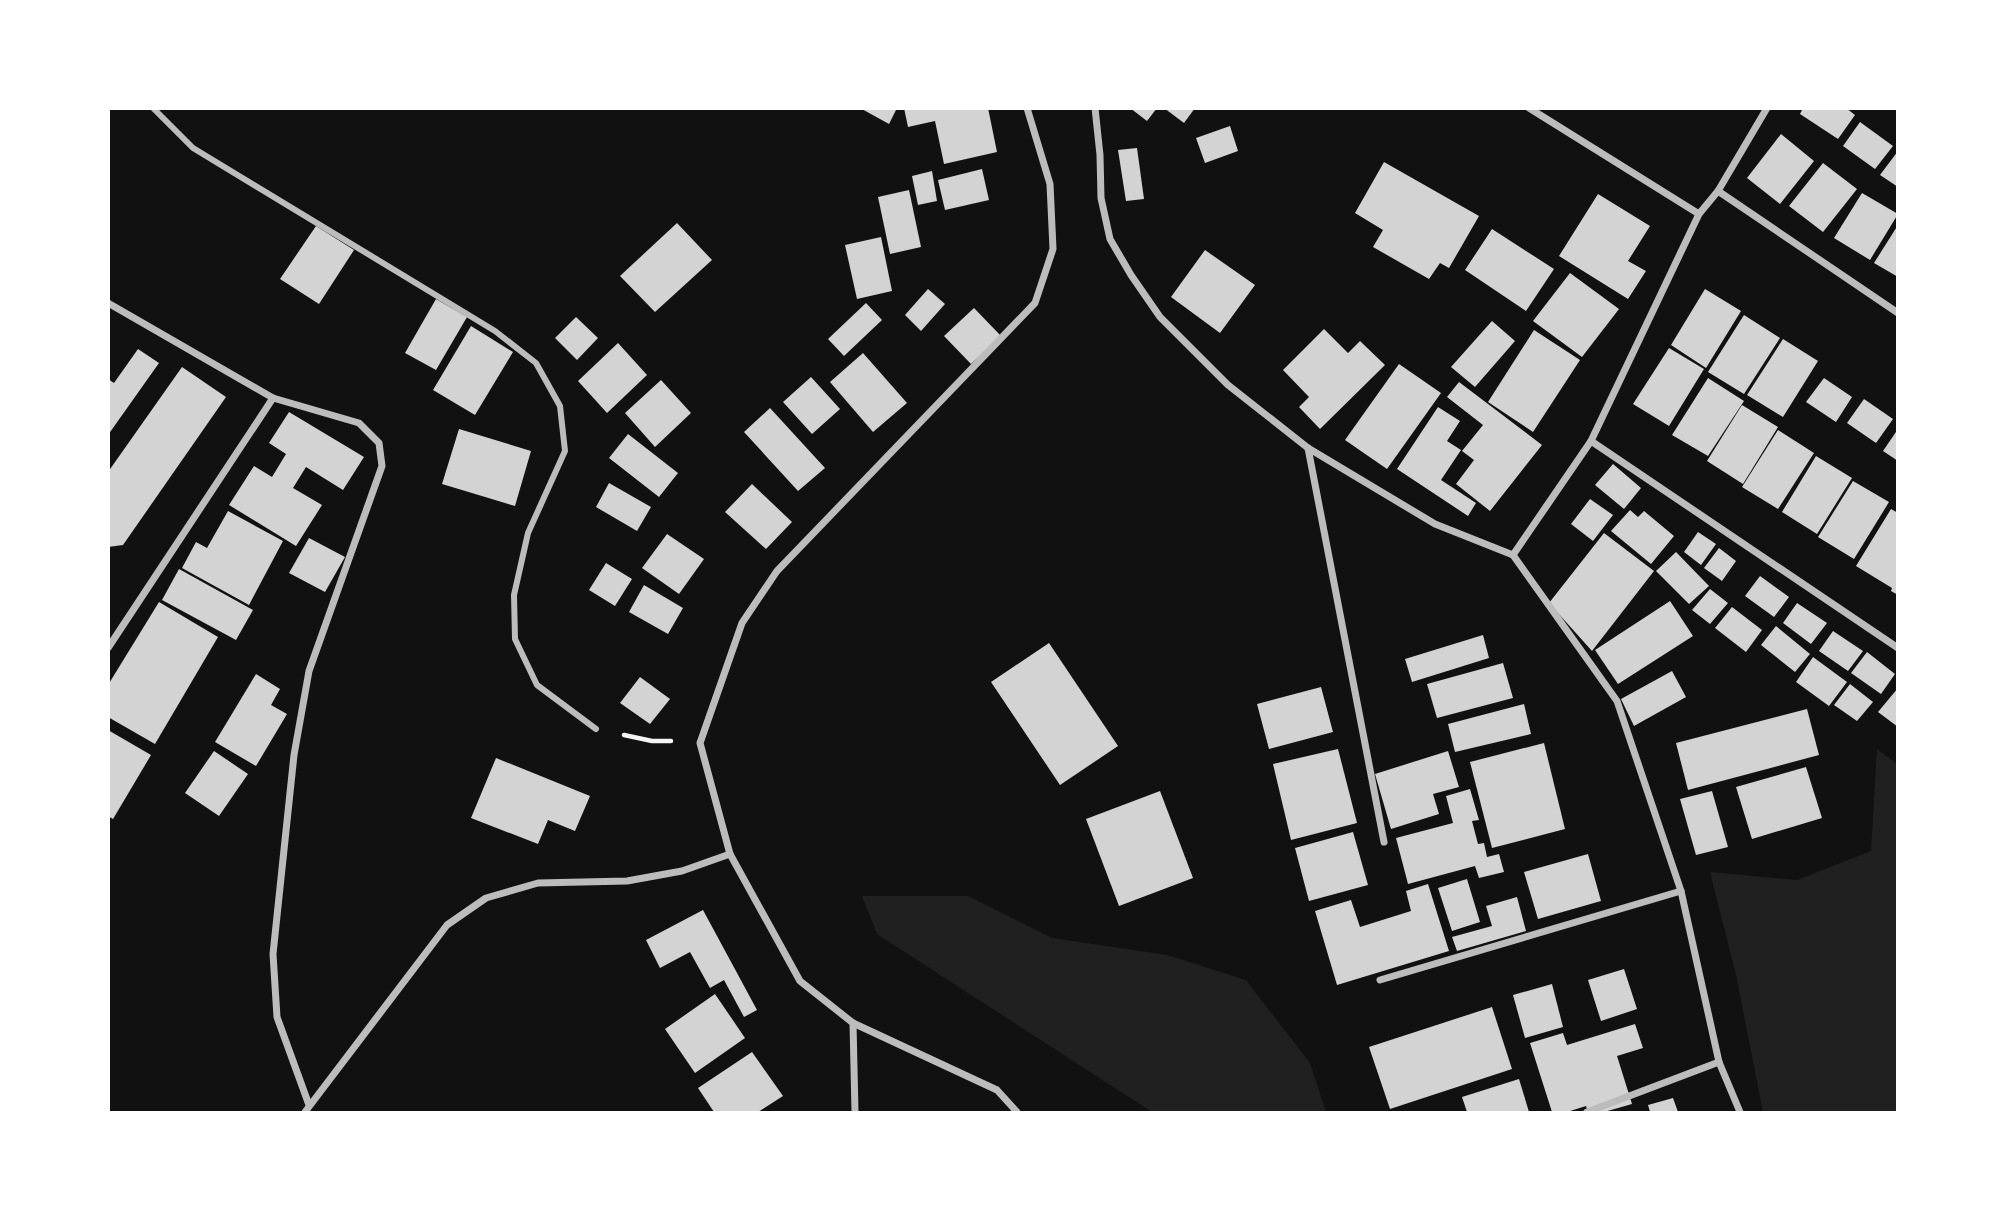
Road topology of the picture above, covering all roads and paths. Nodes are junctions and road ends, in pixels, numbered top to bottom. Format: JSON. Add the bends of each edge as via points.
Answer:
{"nodes":[{"id":1,"x":153,"y":108,"type":"edge"},
{"id":2,"x":1027,"y":108,"type":"edge"},
{"id":3,"x":1094,"y":108,"type":"edge"},
{"id":4,"x":1529,"y":108,"type":"edge"},
{"id":5,"x":1767,"y":108,"type":"edge"},
{"id":6,"x":1718,"y":191,"type":"junction"},
{"id":7,"x":1699,"y":214,"type":"junction"},
{"id":8,"x":108,"y":303,"type":"edge"},
{"id":9,"x":1898,"y":313,"type":"edge"},
{"id":10,"x":273,"y":398,"type":"junction"},
{"id":11,"x":1591,"y":441,"type":"junction"},
{"id":12,"x":1308,"y":447,"type":"junction"},
{"id":13,"x":1513,"y":555,"type":"junction"},
{"id":14,"x":108,"y":648,"type":"edge"},
{"id":15,"x":1898,"y":648,"type":"edge"},
{"id":16,"x":596,"y":729,"type":"joint"},
{"id":17,"x":700,"y":741,"type":"junction"},
{"id":18,"x":1384,"y":842,"type":"dead end"},
{"id":19,"x":730,"y":854,"type":"junction"},
{"id":20,"x":1681,"y":891,"type":"junction"},
{"id":21,"x":1380,"y":979,"type":"dead end"},
{"id":22,"x":853,"y":1023,"type":"junction"},
{"id":23,"x":1719,"y":1062,"type":"junction"},
{"id":24,"x":307,"y":1109,"type":"edge"},
{"id":25,"x":855,"y":1112,"type":"edge"},
{"id":26,"x":1017,"y":1112,"type":"edge"},
{"id":27,"x":1587,"y":1112,"type":"edge"},
{"id":28,"x":1740,"y":1112,"type":"edge"}],
"edges":[{"from":1,"to":16,"type":"street","via":[[193,148],[495,331],[536,363],[560,407],[565,451],[528,533],[514,595],[515,639],[537,685]]},
{"from":2,"to":17,"type":"street","via":[[1050,184],[1053,249],[1035,303],[778,572],[742,623]]},
{"from":3,"to":12,"type":"street","via":[[1101,198],[1110,239],[1131,275],[1160,317],[1228,385]]},
{"from":4,"to":7,"type":"street"},
{"from":5,"to":6,"type":"street"},
{"from":6,"to":7,"type":"street"},
{"from":6,"to":9,"type":"street"},
{"from":7,"to":11,"type":"street"},
{"from":8,"to":10,"type":"street"},
{"from":10,"to":14,"type":"street"},
{"from":10,"to":24,"type":"street","via":[[359,423],[379,443],[382,466],[309,671],[294,755],[273,954],[277,1017]]},
{"from":11,"to":13,"type":"street"},
{"from":11,"to":15,"type":"street"},
{"from":12,"to":13,"type":"street","via":[[1435,524]]},
{"from":12,"to":18,"type":"street"},
{"from":13,"to":20,"type":"street","via":[[1617,701]]},
{"from":16,"to":17,"type":"path","via":[[652,741]]},
{"from":17,"to":19,"type":"street"},
{"from":19,"to":22,"type":"street","via":[[800,981]]},
{"from":19,"to":24,"type":"street","via":[[668,874],[627,881],[538,883],[486,898],[447,925]]},
{"from":20,"to":21,"type":"street"},
{"from":20,"to":23,"type":"street"},
{"from":22,"to":25,"type":"street"},
{"from":22,"to":26,"type":"street","via":[[998,1090]]},
{"from":23,"to":27,"type":"street"},
{"from":23,"to":28,"type":"street"}]}
